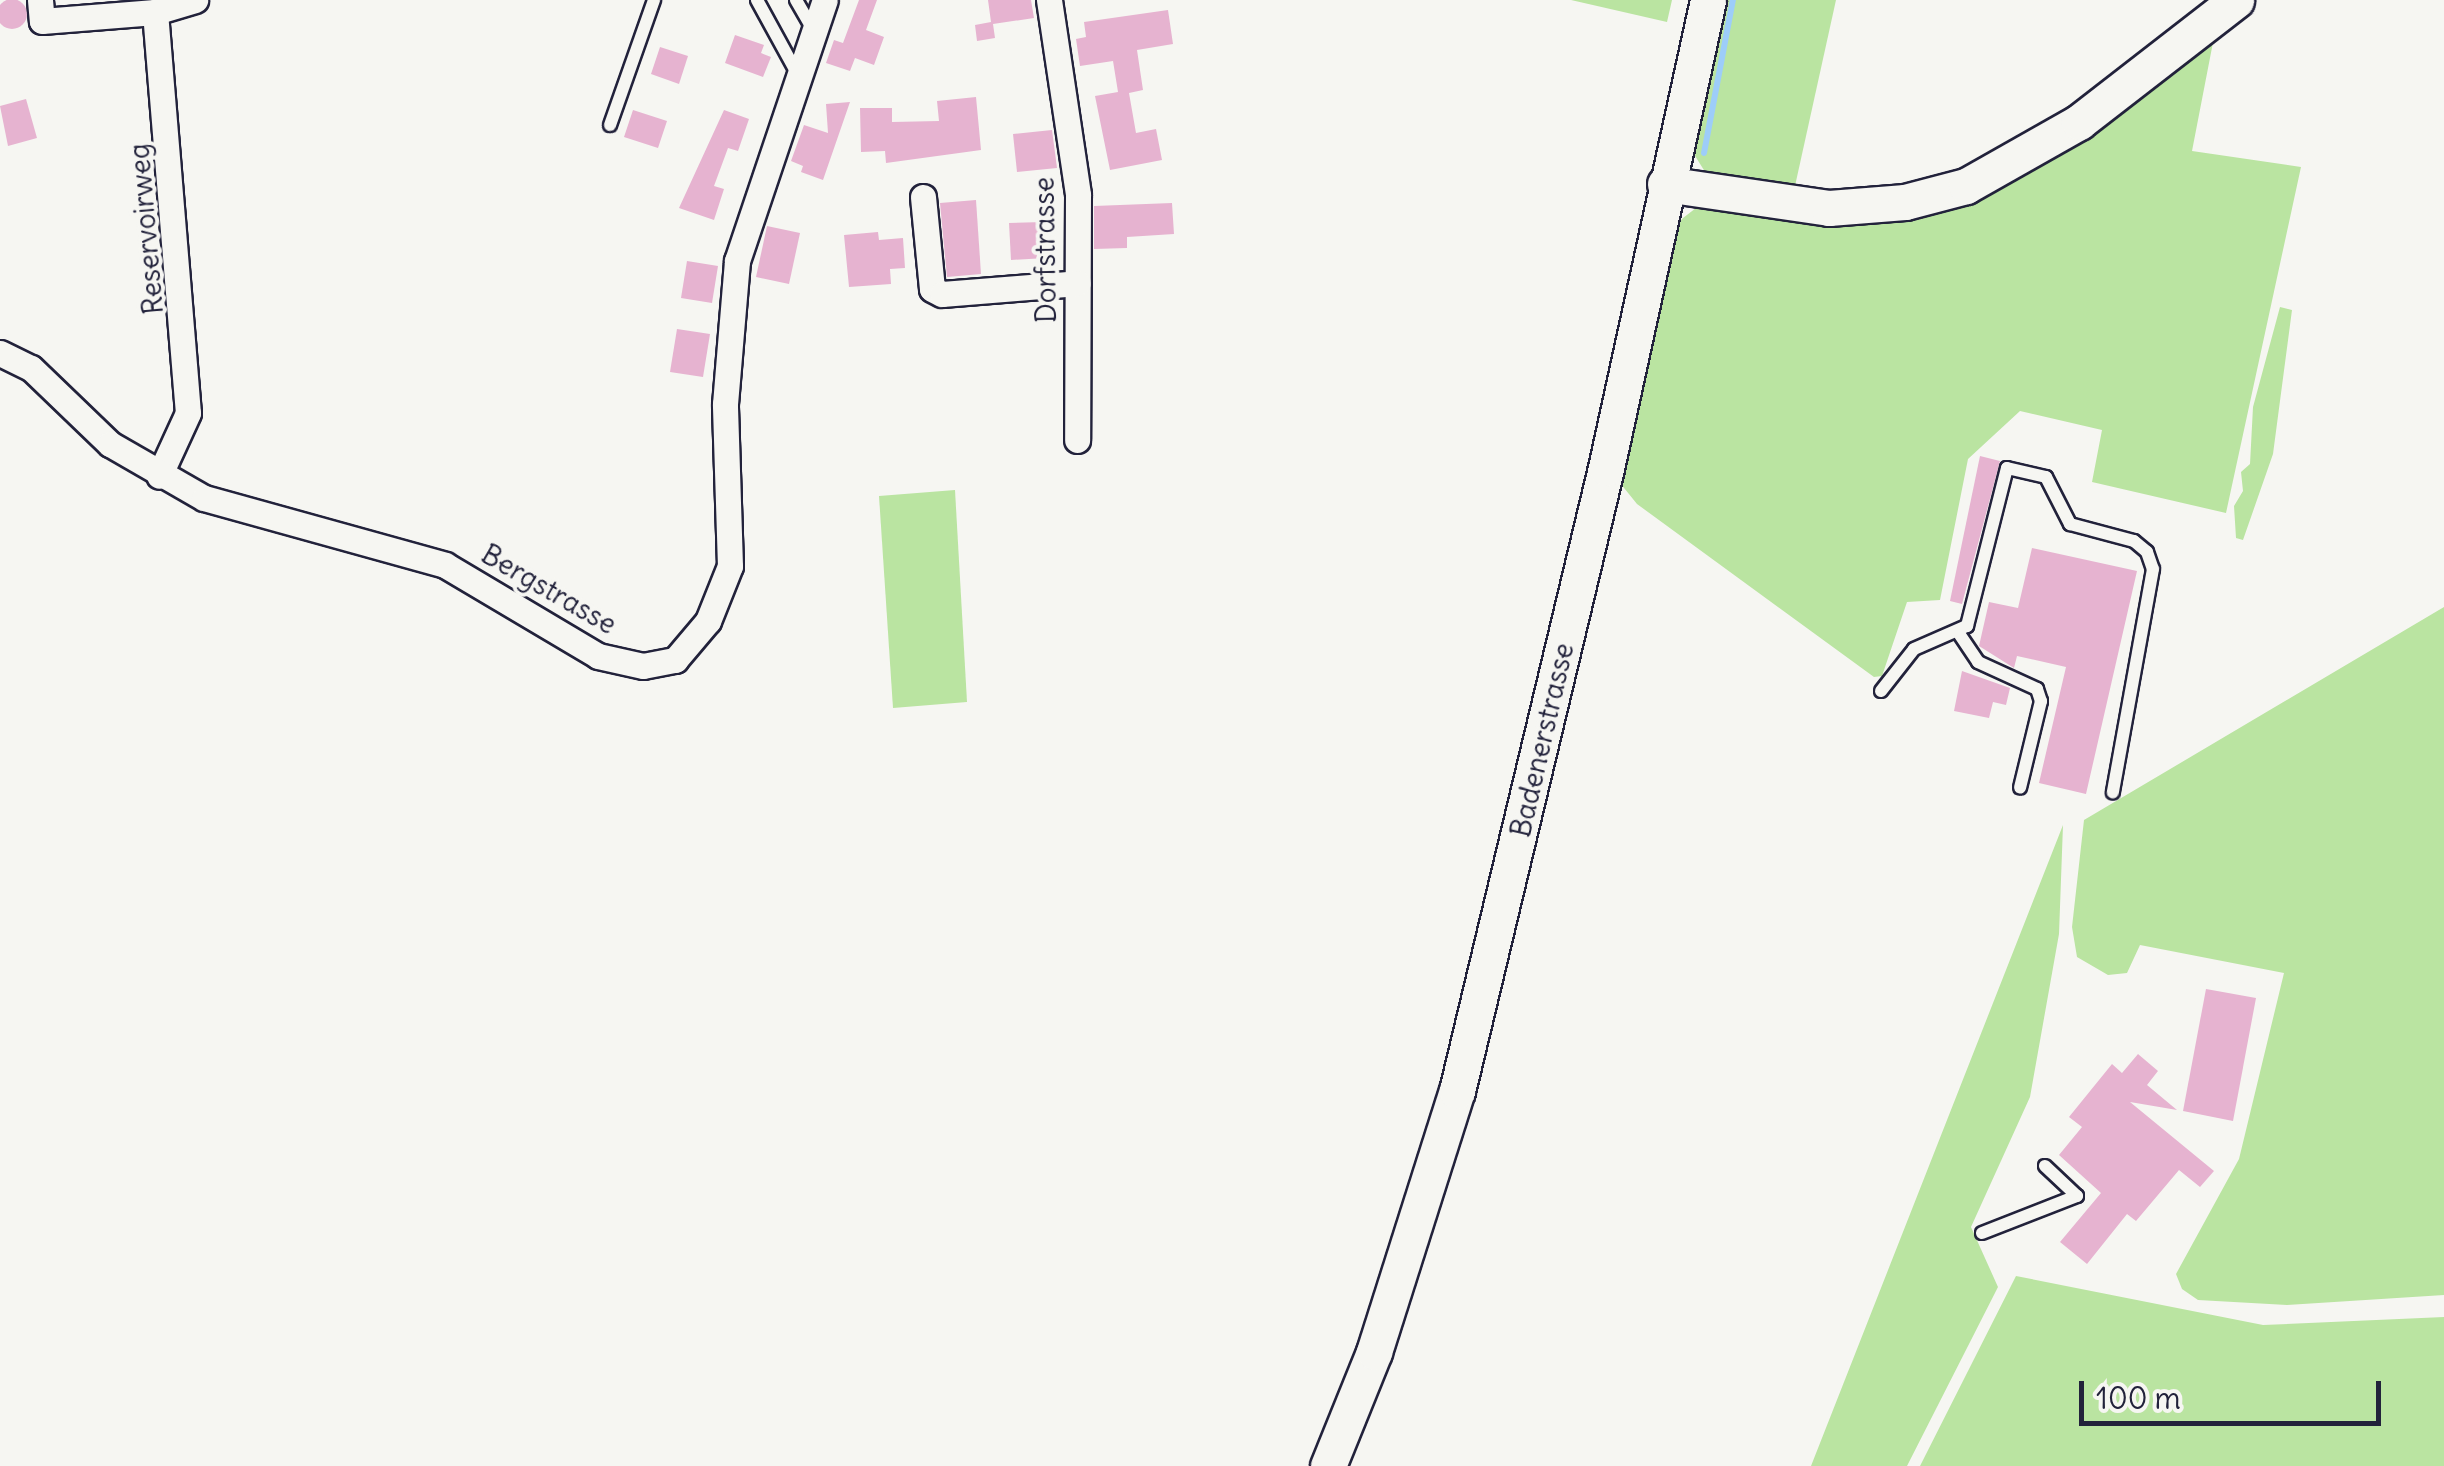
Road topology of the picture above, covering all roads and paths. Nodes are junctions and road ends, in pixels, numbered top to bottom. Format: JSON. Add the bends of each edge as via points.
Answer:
{"nodes":[{"id":1,"x":40,"y":0,"type":"edge"},
{"id":2,"x":195,"y":0,"type":"edge"},
{"id":3,"x":654,"y":0,"type":"edge"},
{"id":4,"x":757,"y":0,"type":"edge"},
{"id":5,"x":796,"y":0,"type":"edge"},
{"id":6,"x":825,"y":0,"type":"edge"},
{"id":7,"x":1048,"y":0,"type":"edge"},
{"id":8,"x":1708,"y":0,"type":"edge"},
{"id":9,"x":2236,"y":0,"type":"edge"},
{"id":10,"x":155,"y":12,"type":"junction"},
{"id":11,"x":813,"y":29,"type":"junction"},
{"id":12,"x":798,"y":75,"type":"junction"},
{"id":13,"x":610,"y":125,"type":"dead end"},
{"id":14,"x":1666,"y":184,"type":"junction"},
{"id":15,"x":923,"y":198,"type":"dead end"},
{"id":16,"x":1078,"y":283,"type":"junction"},
{"id":17,"x":0,"y":354,"type":"edge"},
{"id":18,"x":1077,"y":440,"type":"dead end"},
{"id":19,"x":159,"y":476,"type":"junction"},
{"id":20,"x":1958,"y":632,"type":"junction"},
{"id":21,"x":1881,"y":691,"type":"dead end"},
{"id":22,"x":2020,"y":788,"type":"dead end"},
{"id":23,"x":2113,"y":792,"type":"dead end"},
{"id":24,"x":2045,"y":1166,"type":"dead end"},
{"id":25,"x":1982,"y":1233,"type":"dead end"},
{"id":26,"x":1328,"y":1466,"type":"edge"}],
"edges":[{"from":1,"to":10,"type":"street","via":[[42,21]]},
{"from":2,"to":10,"type":"street"},
{"from":3,"to":13,"type":"lane"},
{"from":4,"to":12,"type":"lane"},
{"from":5,"to":11,"type":"lane"},
{"from":6,"to":11,"type":"street","name":"Bergstrasse"},
{"from":7,"to":16,"type":"street","name":"Dorfstrasse","via":[[1078,195]]},
{"from":8,"to":14,"type":"street","name":"Badenerstrasse"},
{"from":9,"to":14,"type":"street","via":[[2079,122],[1966,186],[1905,202],[1828,208]]},
{"from":10,"to":19,"type":"street","name":"Reservoirweg","via":[[188,413]]},
{"from":11,"to":12,"type":"street","name":"Bergstrasse"},
{"from":12,"to":19,"type":"street","name":"Bergstrasse","via":[[737,261],[725,404],[730,566],[708,621],[675,660],[644,666],[598,656],[445,565],[204,498]]},
{"from":14,"to":26,"type":"street","name":"Badenerstrasse","via":[[1604,478],[1462,1072],[1374,1352]]},
{"from":15,"to":16,"type":"street","via":[[932,289]]},
{"from":16,"to":18,"type":"street","name":"Dorfstrasse"},
{"from":17,"to":19,"type":"street","name":"Bergstrasse","via":[[31,368],[110,444]]},
{"from":20,"to":21,"type":"lane","via":[[1914,649]]},
{"from":20,"to":22,"type":"lane","via":[[1978,662],[2038,688],[2041,701]]},
{"from":20,"to":23,"type":"lane","via":[[1967,626],[2007,468],[2046,477],[2070,524],[2134,541],[2148,552],[2153,569]]},
{"from":24,"to":25,"type":"lane","via":[[2077,1196]]}]}
